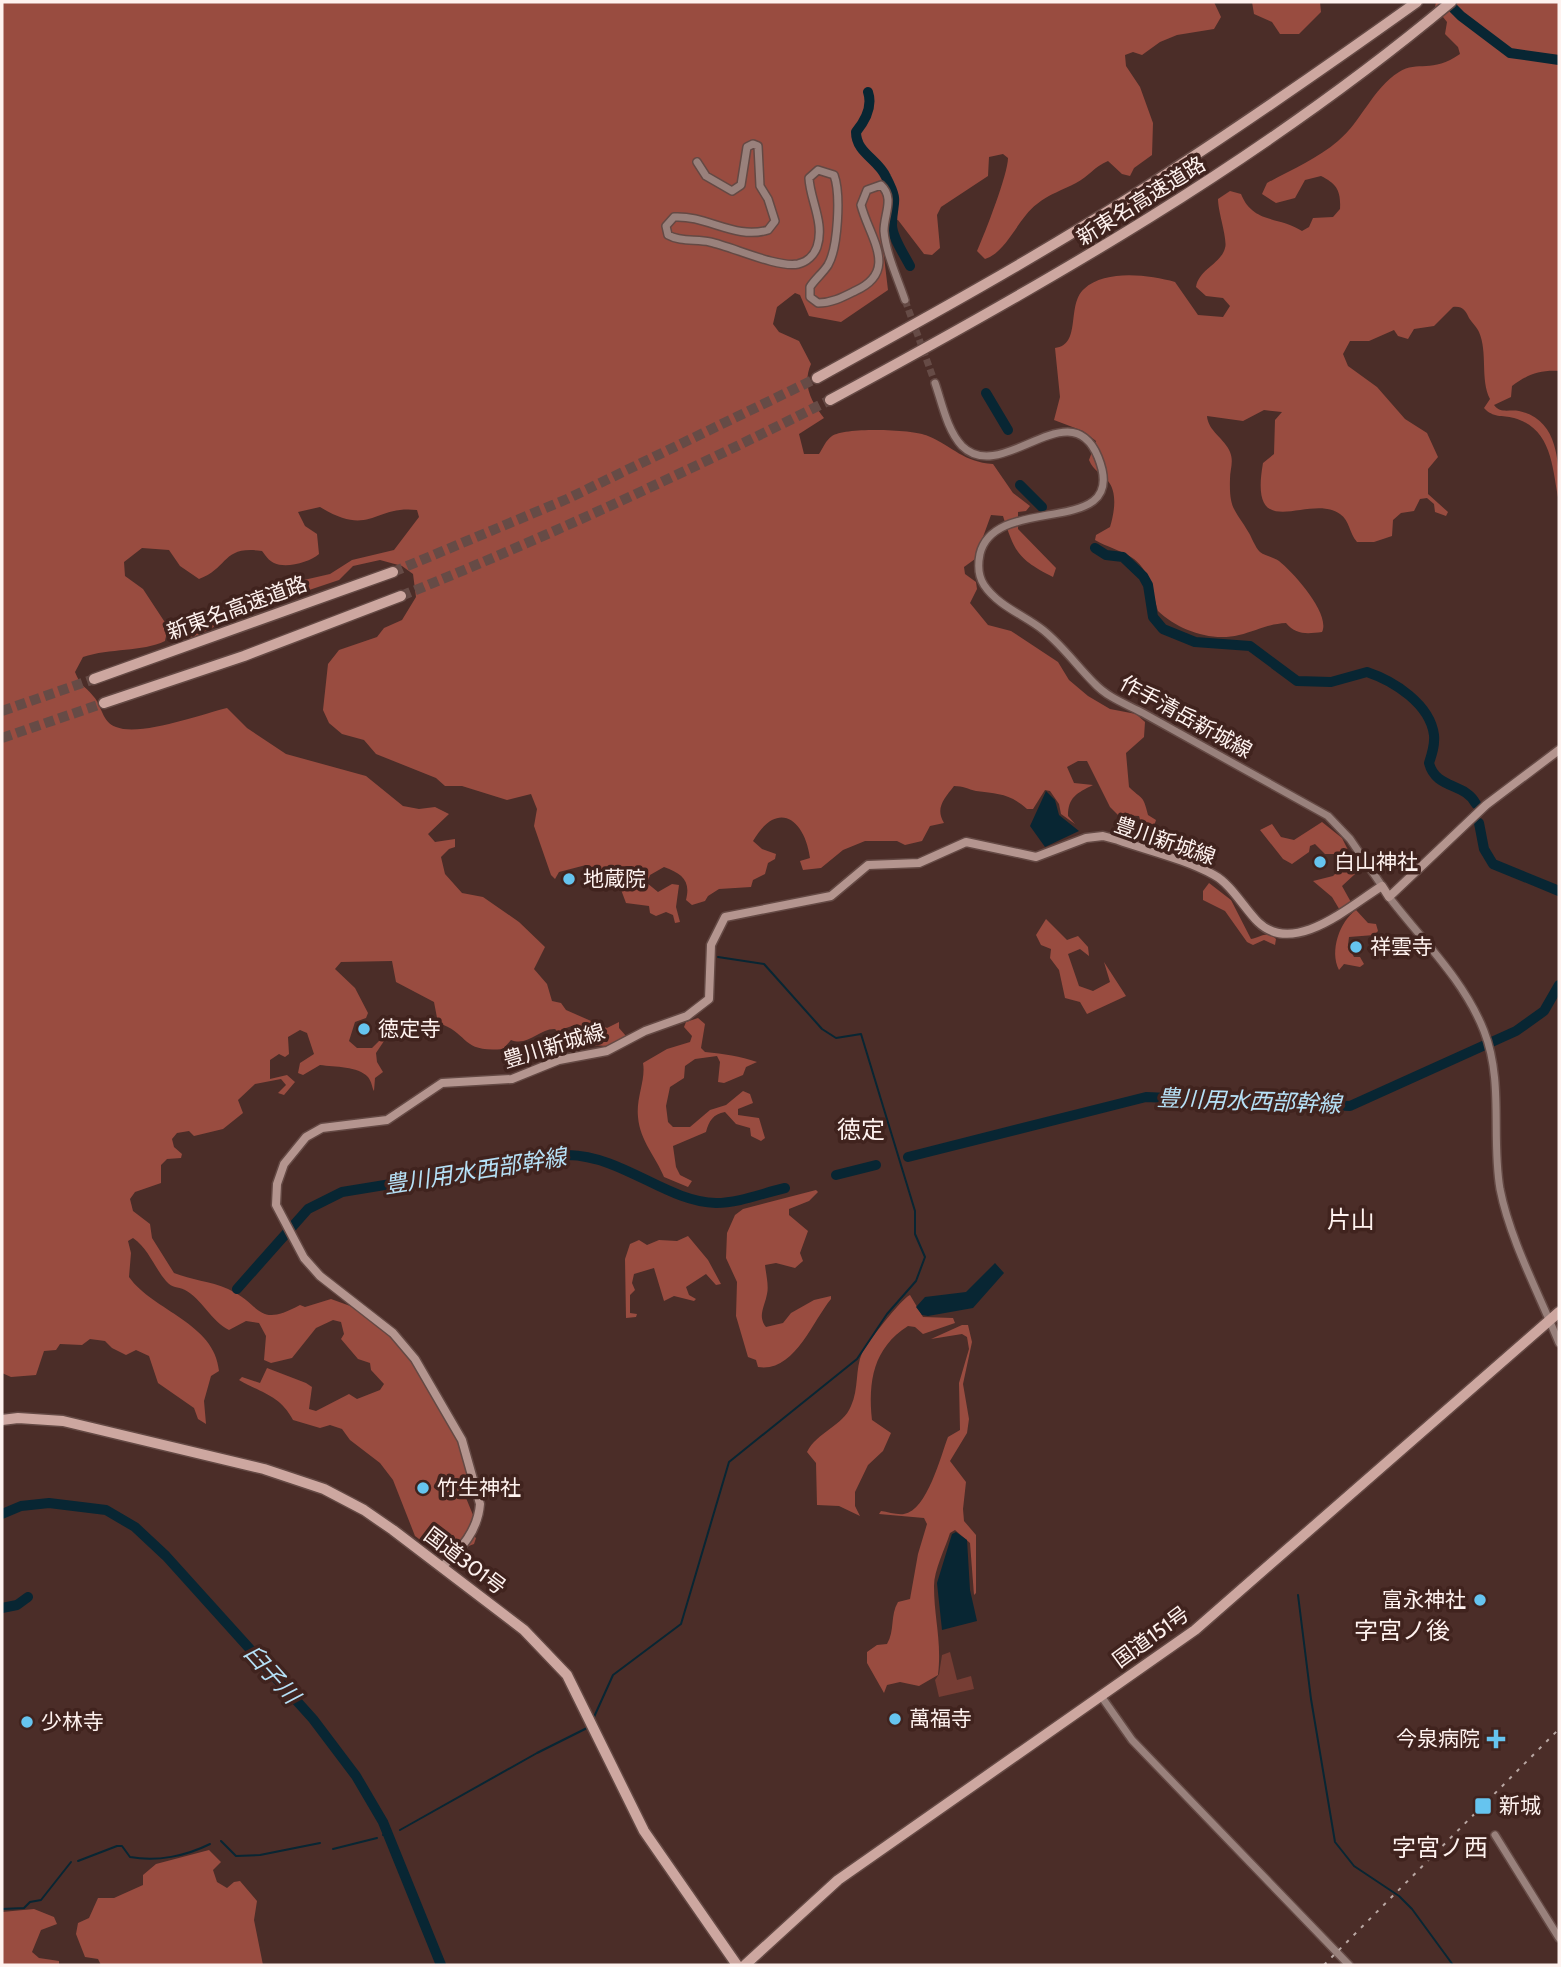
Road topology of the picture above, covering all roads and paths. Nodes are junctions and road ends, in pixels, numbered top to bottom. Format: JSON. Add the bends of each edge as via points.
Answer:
{"nodes":[{"id":1,"x":1417,"y":2,"type":"edge"},
{"id":2,"x":1451,"y":2,"type":"edge"},
{"id":3,"x":696,"y":162,"type":"dead end"},
{"id":4,"x":905,"y":300,"type":"tunnel mouth"},
{"id":5,"x":817,"y":378,"type":"tunnel mouth"},
{"id":6,"x":935,"y":383,"type":"tunnel mouth"},
{"id":7,"x":830,"y":400,"type":"tunnel mouth"},
{"id":8,"x":393,"y":572,"type":"tunnel mouth"},
{"id":9,"x":401,"y":596,"type":"tunnel mouth"},
{"id":10,"x":94,"y":679,"type":"tunnel mouth"},
{"id":11,"x":104,"y":703,"type":"tunnel mouth"},
{"id":12,"x":1559,"y":750,"type":"edge"},
{"id":13,"x":1382,"y":886,"type":"junction"},
{"id":14,"x":1389,"y":897,"type":"junction"},
{"id":15,"x":1559,"y":1312,"type":"edge"},
{"id":16,"x":1550,"y":1320,"type":"junction"},
{"id":17,"x":1559,"y":1343,"type":"edge"},
{"id":18,"x":2,"y":1420,"type":"edge"},
{"id":19,"x":442,"y":1567,"type":"junction"},
{"id":20,"x":1101,"y":1696,"type":"junction"},
{"id":21,"x":1495,"y":1835,"type":"dead end"},
{"id":22,"x":1559,"y":1938,"type":"edge"},
{"id":23,"x":737,"y":1965,"type":"edge"},
{"id":24,"x":745,"y":1965,"type":"edge"},
{"id":25,"x":1349,"y":1965,"type":"edge"}],
"edges":[{"from":1,"to":5,"type":"highway","name":"新東名高速道路","via":[[1138,192],[968,295]]},
{"from":2,"to":7,"type":"highway","name":"新東名高速道路","via":[[1283,131],[1153,218]]},
{"from":3,"to":4,"type":"main road","via":[[706,176],[732,191],[741,185],[747,147],[758,146],[760,186],[775,221],[768,230],[745,234],[688,216],[674,217],[666,226],[668,235],[711,242],[785,265],[802,264],[817,247],[817,214],[809,178],[818,170],[834,176],[837,216],[832,253],[828,266],[810,287],[810,297],[818,303],[861,289],[879,270],[881,259],[861,205],[867,190],[881,185],[889,201],[884,235]]},
{"from":6,"to":13,"type":"main road","name":"作手清岳新城線","via":[[955,435],[972,453],[994,457],[1039,437],[1065,432],[1090,444],[1102,471],[1096,498],[1086,506],[1011,521],[991,532],[979,559],[986,588],[1056,641],[1094,683],[1119,702],[1328,816]]},
{"from":8,"to":10,"type":"highway","name":"新東名高速道路"},
{"from":9,"to":11,"type":"highway"},
{"from":12,"to":14,"type":"main road","via":[[1486,805]]},
{"from":13,"to":14,"type":"main road"},
{"from":13,"to":19,"type":"main road","name":"豊川新城線","via":[[1341,916],[1305,930],[1280,933],[1258,922],[1216,875],[1103,836],[1041,856],[966,842],[919,863],[874,863],[831,896],[725,917],[711,944],[709,999],[687,1016],[607,1051],[559,1060],[512,1079],[442,1083],[387,1119],[337,1124],[313,1132],[286,1158],[276,1205],[304,1258],[320,1276],[404,1345],[462,1440],[480,1511],[463,1547]]},
{"from":14,"to":16,"type":"main road","via":[[1456,981],[1487,1038],[1496,1084],[1502,1198]]},
{"from":15,"to":16,"type":"highway","name":"国道151号"},
{"from":16,"to":17,"type":"main road"},
{"from":16,"to":20,"type":"highway","name":"国道151号","via":[[1220,1609]]},
{"from":18,"to":19,"type":"highway","name":"国道301号","via":[[63,1421],[294,1479],[364,1510]]},
{"from":19,"to":23,"type":"highway","name":"国道301号","via":[[538,1642],[567,1675],[645,1831]]},
{"from":20,"to":24,"type":"highway","name":"国道151号","via":[[838,1880]]},
{"from":20,"to":25,"type":"main road","via":[[1132,1740]]},
{"from":21,"to":22,"type":"main road"}]}
